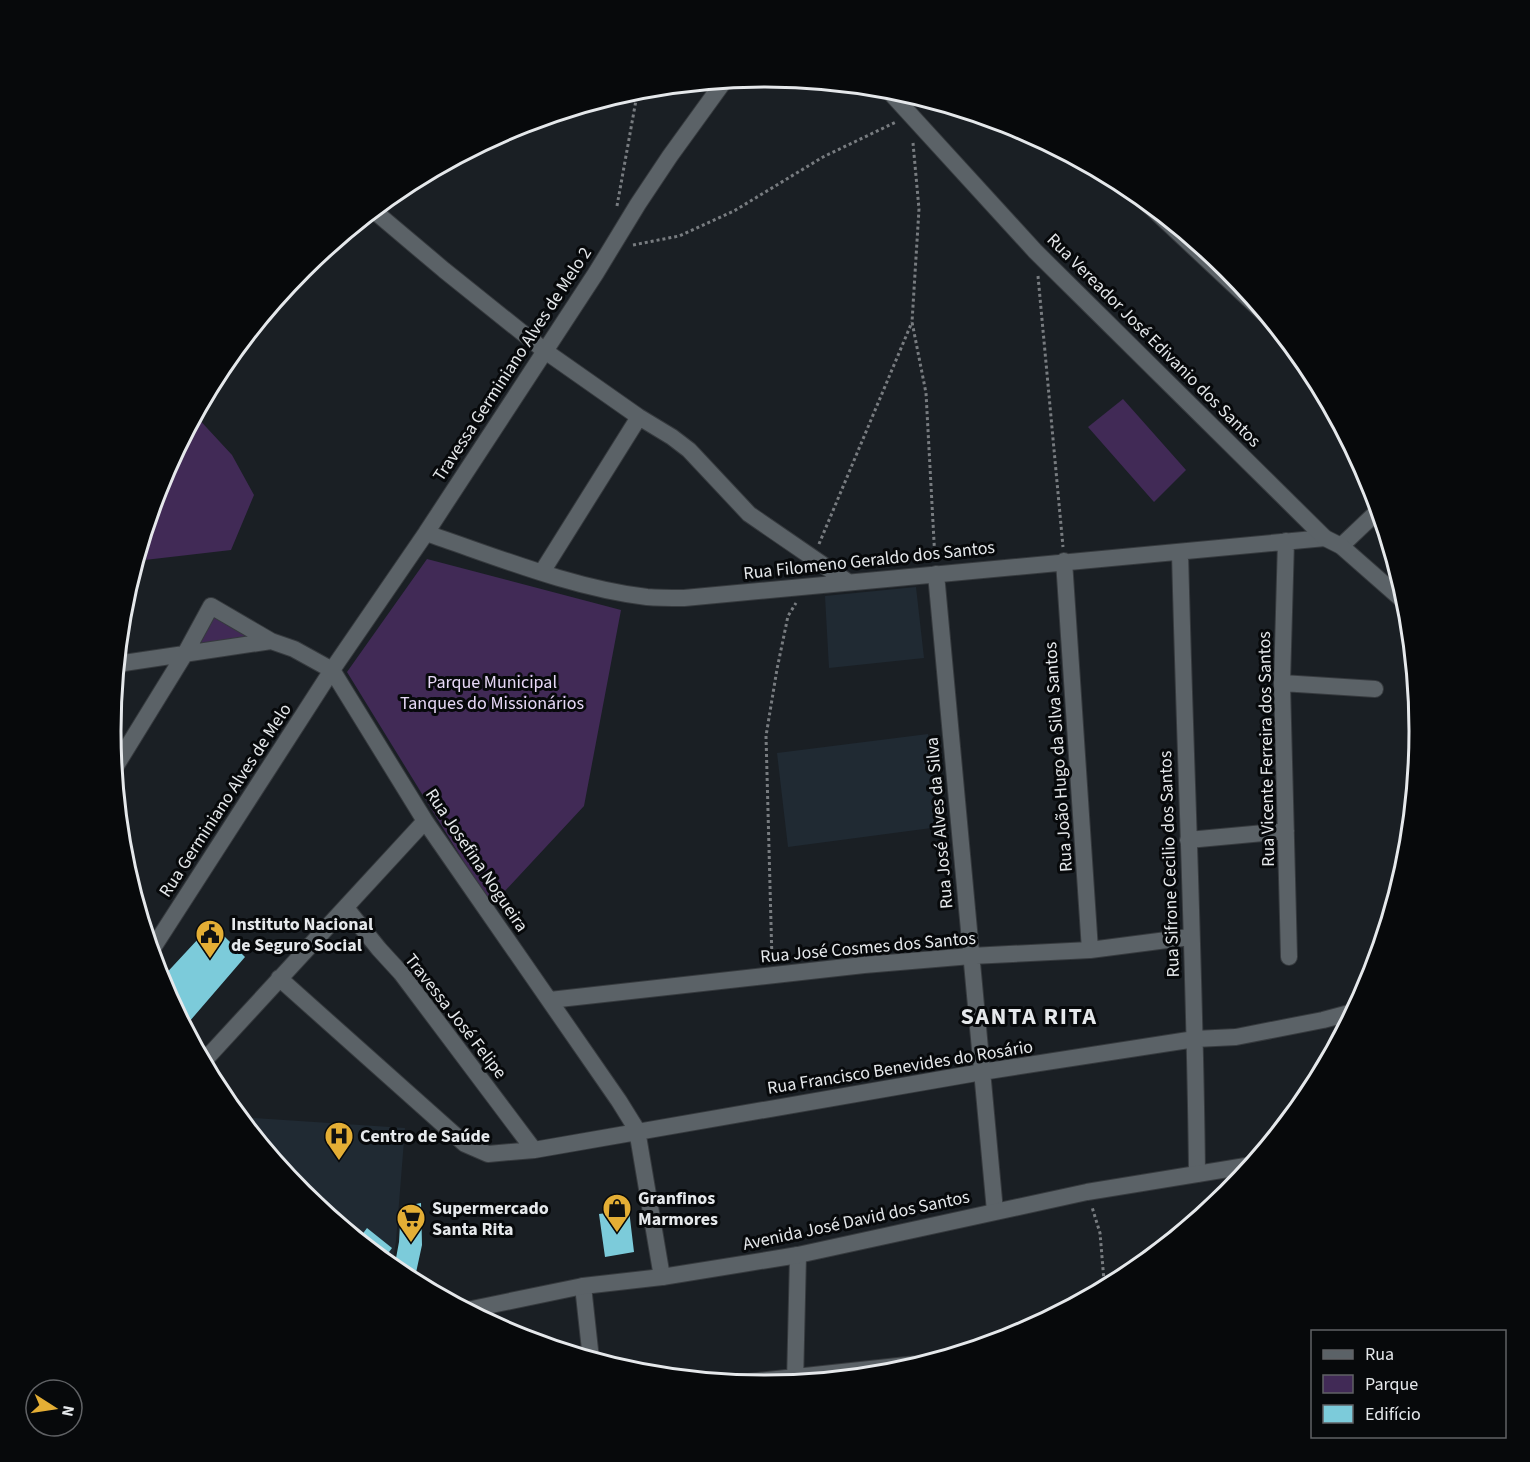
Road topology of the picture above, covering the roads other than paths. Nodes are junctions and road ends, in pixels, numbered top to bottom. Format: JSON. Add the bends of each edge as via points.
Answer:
{"nodes":[{"id":1,"x":719,"y":88,"type":"edge"},
{"id":2,"x":897,"y":100,"type":"edge"},
{"id":3,"x":380,"y":215,"type":"edge"},
{"id":4,"x":545,"y":351,"type":"junction"},
{"id":5,"x":639,"y":417,"type":"junction"},
{"id":6,"x":1372,"y":517,"type":"edge"},
{"id":7,"x":426,"y":533,"type":"junction"},
{"id":8,"x":1325,"y":538,"type":"junction"},
{"id":9,"x":1286,"y":541,"type":"junction"},
{"id":10,"x":1341,"y":546,"type":"junction"},
{"id":11,"x":1180,"y":552,"type":"junction"},
{"id":12,"x":1064,"y":561,"type":"junction"},
{"id":13,"x":542,"y":572,"type":"junction"},
{"id":14,"x":936,"y":574,"type":"junction"},
{"id":15,"x":848,"y":582,"type":"junction"},
{"id":16,"x":1394,"y":593,"type":"edge"},
{"id":17,"x":271,"y":641,"type":"junction"},
{"id":18,"x":186,"y":652,"type":"junction"},
{"id":19,"x":125,"y":663,"type":"edge"},
{"id":20,"x":332,"y":670,"type":"junction"},
{"id":21,"x":1282,"y":683,"type":"junction"},
{"id":22,"x":1375,"y":689,"type":"dead end"},
{"id":23,"x":122,"y":757,"type":"edge"},
{"id":24,"x":425,"y":821,"type":"junction"},
{"id":25,"x":1286,"y":831,"type":"junction"},
{"id":26,"x":1188,"y":840,"type":"junction"},
{"id":27,"x":346,"y":908,"type":"junction"},
{"id":28,"x":1190,"y":937,"type":"junction"},
{"id":29,"x":157,"y":942,"type":"edge"},
{"id":30,"x":1090,"y":950,"type":"junction"},
{"id":31,"x":971,"y":956,"type":"junction"},
{"id":32,"x":1289,"y":957,"type":"dead end"},
{"id":33,"x":279,"y":978,"type":"junction"},
{"id":34,"x":550,"y":1000,"type":"junction"},
{"id":35,"x":1344,"y":1014,"type":"edge"},
{"id":36,"x":1195,"y":1039,"type":"junction"},
{"id":37,"x":206,"y":1052,"type":"edge"},
{"id":38,"x":982,"y":1072,"type":"junction"},
{"id":39,"x":637,"y":1130,"type":"junction"},
{"id":40,"x":534,"y":1149,"type":"junction"},
{"id":41,"x":1238,"y":1167,"type":"edge"},
{"id":42,"x":1197,"y":1174,"type":"junction"},
{"id":43,"x":995,"y":1211,"type":"junction"},
{"id":44,"x":798,"y":1255,"type":"junction"},
{"id":45,"x":662,"y":1277,"type":"junction"},
{"id":46,"x":583,"y":1286,"type":"junction"},
{"id":47,"x":478,"y":1308,"type":"edge"},
{"id":48,"x":590,"y":1351,"type":"edge"},
{"id":49,"x":795,"y":1374,"type":"edge"}],
"edges":[{"from":1,"to":4,"type":"street","name":"Travessa Germiniano Alves de Melo 2","via":[[638,204]]},
{"from":2,"to":8,"type":"street","name":"Rua Vereador José Edivanio dos Santos","via":[[1035,250]]},
{"from":3,"to":4,"type":"street"},
{"from":4,"to":5,"type":"street"},
{"from":4,"to":7,"type":"street","name":"Travessa Germiniano Alves de Melo 2"},
{"from":5,"to":13,"type":"street"},
{"from":5,"to":15,"type":"street","via":[[689,450],[749,514]]},
{"from":6,"to":10,"type":"street"},
{"from":7,"to":13,"type":"street","name":"Rua Filomeno Geraldo dos Santos"},
{"from":7,"to":20,"type":"street","name":"Travessa Germiniano Alves de Melo 2"},
{"from":8,"to":9,"type":"street","name":"Rua Filomeno Geraldo dos Santos"},
{"from":8,"to":10,"type":"street","name":"Rua Vereador José Edivanio dos Santos"},
{"from":9,"to":11,"type":"street","name":"Rua Filomeno Geraldo dos Santos"},
{"from":9,"to":21,"type":"street","name":"Rua Vicente Ferreira dos Santos"},
{"from":10,"to":16,"type":"street","name":"Rua Vereador José Edivanio dos Santos"},
{"from":11,"to":12,"type":"street","name":"Rua Filomeno Geraldo dos Santos"},
{"from":11,"to":26,"type":"street","name":"Rua Sifrone Cecilio dos Santos"},
{"from":12,"to":14,"type":"street","name":"Rua Filomeno Geraldo dos Santos"},
{"from":12,"to":30,"type":"street","name":"Rua João Hugo da Silva Santos"},
{"from":13,"to":15,"type":"street","name":"Rua Filomeno Geraldo dos Santos","via":[[648,597],[684,598]]},
{"from":14,"to":15,"type":"street","name":"Rua Filomeno Geraldo dos Santos"},
{"from":14,"to":31,"type":"street","name":"Rua José Alves da Silva"},
{"from":17,"to":18,"type":"street","name":"Rua Josefina Nogueira"},
{"from":17,"to":18,"type":"street","via":[[211,606]]},
{"from":17,"to":20,"type":"street","name":"Rua Josefina Nogueira"},
{"from":18,"to":19,"type":"street","name":"Rua Josefina Nogueira"},
{"from":18,"to":23,"type":"street"},
{"from":20,"to":24,"type":"street","name":"Rua Josefina Nogueira"},
{"from":20,"to":29,"type":"street","name":"Rua Germiniano Alves de Melo"},
{"from":21,"to":22,"type":"street"},
{"from":21,"to":25,"type":"street","name":"Rua Vicente Ferreira dos Santos"},
{"from":24,"to":27,"type":"street"},
{"from":24,"to":34,"type":"street","name":"Rua Josefina Nogueira"},
{"from":25,"to":26,"type":"street"},
{"from":25,"to":32,"type":"street","name":"Rua Vicente Ferreira dos Santos"},
{"from":26,"to":28,"type":"street","name":"Rua Sifrone Cecilio dos Santos"},
{"from":27,"to":33,"type":"street"},
{"from":27,"to":40,"type":"street","name":"Travessa José Felipe"},
{"from":28,"to":30,"type":"street","name":"Rua José Cosmes dos Santos"},
{"from":28,"to":36,"type":"street","name":"Rua Sifrone Cecilio dos Santos"},
{"from":30,"to":31,"type":"street","name":"Rua José Cosmes dos Santos"},
{"from":31,"to":34,"type":"street","name":"Rua José Cosmes dos Santos"},
{"from":31,"to":38,"type":"street","name":"Rua José Alves da Silva"},
{"from":33,"to":37,"type":"street"},
{"from":33,"to":40,"type":"street","name":"Rua Francisco Benevides do Rosário","via":[[465,1144],[488,1154]]},
{"from":34,"to":39,"type":"street","name":"Rua Josefina Nogueira"},
{"from":35,"to":36,"type":"street","name":"Rua Francisco Benevides do Rosário","via":[[1236,1037]]},
{"from":36,"to":38,"type":"street","name":"Rua Francisco Benevides do Rosário"},
{"from":36,"to":42,"type":"street","name":"Rua Sifrone Cecilio dos Santos"},
{"from":38,"to":39,"type":"street","name":"Rua Francisco Benevides do Rosário"},
{"from":38,"to":43,"type":"street","name":"Rua José Alves da Silva"},
{"from":39,"to":40,"type":"street","name":"Rua Francisco Benevides do Rosário"},
{"from":39,"to":45,"type":"street","name":"Rua Josefina Nogueira"},
{"from":41,"to":42,"type":"street","name":"Avenida José David dos Santos"},
{"from":42,"to":43,"type":"street","name":"Avenida José David dos Santos"},
{"from":43,"to":44,"type":"street","name":"Avenida José David dos Santos"},
{"from":44,"to":45,"type":"street","name":"Avenida José David dos Santos"},
{"from":44,"to":49,"type":"street"},
{"from":45,"to":46,"type":"street","name":"Avenida José David dos Santos"},
{"from":46,"to":47,"type":"street","name":"Avenida José David dos Santos"},
{"from":46,"to":48,"type":"street"}]}
